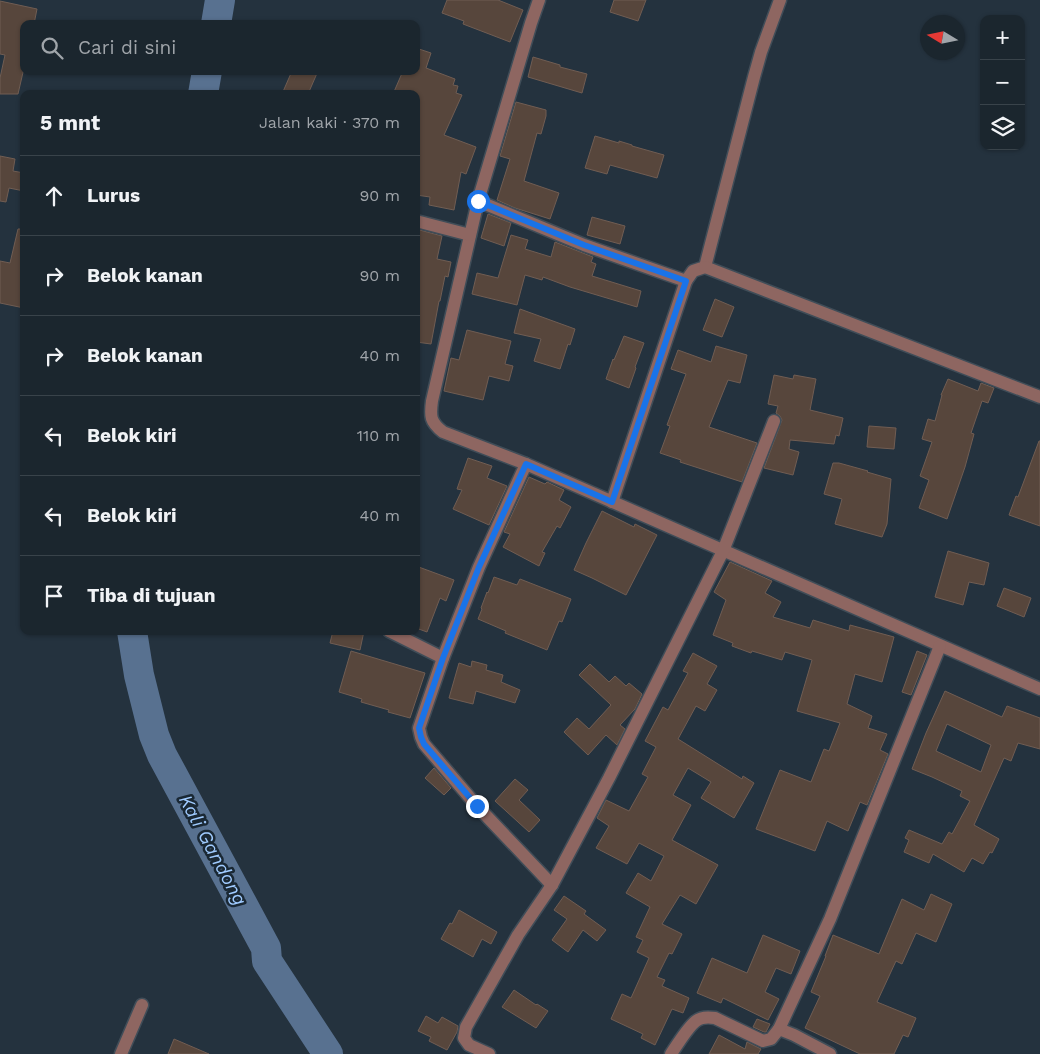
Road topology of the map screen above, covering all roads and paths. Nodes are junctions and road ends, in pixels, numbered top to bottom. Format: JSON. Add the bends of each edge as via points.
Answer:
{"nodes":[{"id":1,"x":539,"y":0,"type":"edge"},
{"id":2,"x":780,"y":0,"type":"edge"},
{"id":3,"x":478,"y":201,"type":"junction"},
{"id":4,"x":420,"y":221,"type":"edge"},
{"id":5,"x":470,"y":235,"type":"junction"},
{"id":6,"x":705,"y":267,"type":"junction"},
{"id":7,"x":686,"y":281,"type":"junction"},
{"id":8,"x":1040,"y":397,"type":"edge"},
{"id":9,"x":774,"y":421,"type":"dead end"},
{"id":10,"x":526,"y":464,"type":"junction"},
{"id":11,"x":612,"y":502,"type":"junction"},
{"id":12,"x":723,"y":551,"type":"junction"},
{"id":13,"x":397,"y":635,"type":"edge"},
{"id":14,"x":940,"y":646,"type":"junction"},
{"id":15,"x":443,"y":658,"type":"junction"},
{"id":16,"x":1040,"y":689,"type":"edge"},
{"id":17,"x":552,"y":885,"type":"junction"},
{"id":18,"x":142,"y":1005,"type":"dead end"},
{"id":19,"x":779,"y":1029,"type":"junction"},
{"id":20,"x":121,"y":1054,"type":"edge"},
{"id":21,"x":489,"y":1054,"type":"edge"},
{"id":22,"x":672,"y":1054,"type":"edge"},
{"id":23,"x":830,"y":1054,"type":"edge"}],
"edges":[{"from":1,"to":3,"type":"street"},
{"from":2,"to":6,"type":"street","via":[[754,77]]},
{"from":3,"to":5,"type":"street"},
{"from":3,"to":7,"type":"street","via":[[584,245]]},
{"from":4,"to":5,"type":"street"},
{"from":5,"to":10,"type":"street","via":[[430,416],[443,432]]},
{"from":6,"to":7,"type":"street","via":[[693,271]]},
{"from":6,"to":8,"type":"street"},
{"from":7,"to":11,"type":"street"},
{"from":9,"to":12,"type":"street"},
{"from":10,"to":11,"type":"street"},
{"from":10,"to":15,"type":"street","via":[[479,567]]},
{"from":11,"to":12,"type":"street"},
{"from":12,"to":14,"type":"street"},
{"from":12,"to":17,"type":"street"},
{"from":13,"to":15,"type":"street"},
{"from":14,"to":16,"type":"street"},
{"from":14,"to":19,"type":"street","via":[[830,920]]},
{"from":15,"to":17,"type":"street","via":[[419,728],[424,744]]},
{"from":17,"to":21,"type":"street","via":[[518,935],[466,1026],[464,1038],[468,1045]]},
{"from":18,"to":20,"type":"street"},
{"from":19,"to":22,"type":"street","via":[[771,1040],[763,1041],[708,1016],[696,1020]]},
{"from":19,"to":23,"type":"street"}]}
